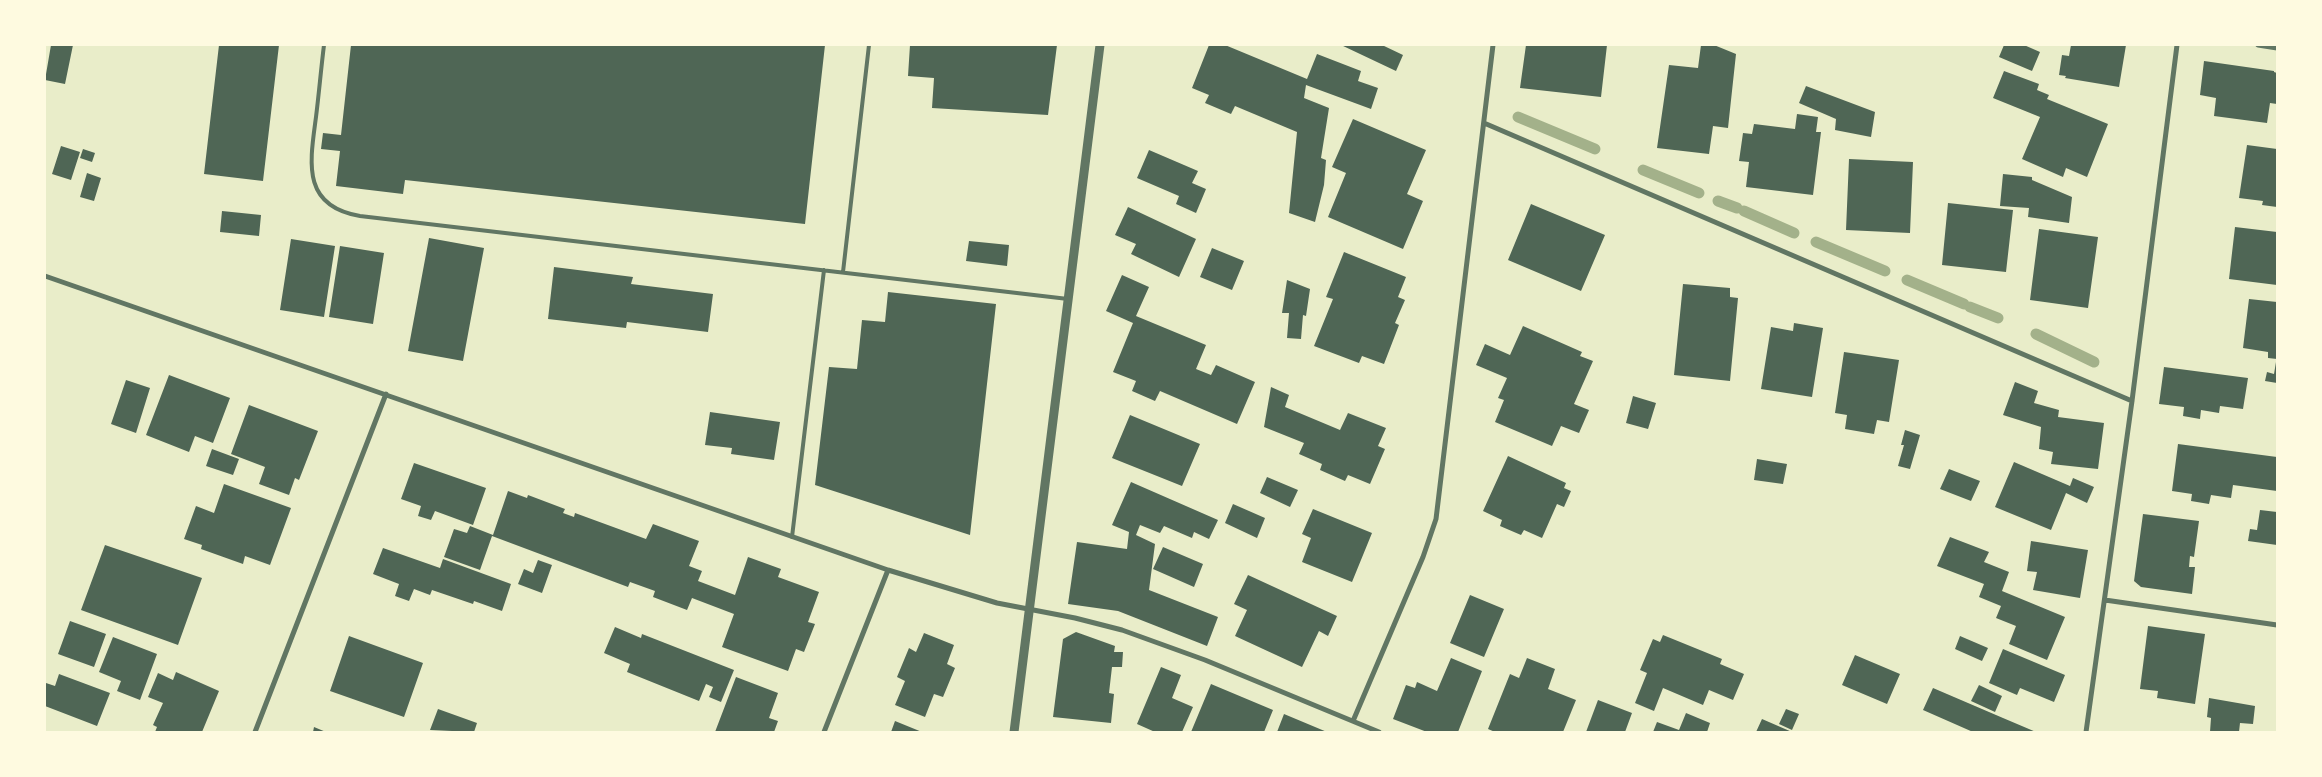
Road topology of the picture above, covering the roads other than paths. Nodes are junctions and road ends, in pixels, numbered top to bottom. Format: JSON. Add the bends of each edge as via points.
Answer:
{"nodes":[{"id":1,"x":324,"y":45,"type":"edge"},
{"id":2,"x":870,"y":45,"type":"edge"},
{"id":3,"x":1100,"y":45,"type":"edge"},
{"id":4,"x":1494,"y":45,"type":"edge"},
{"id":5,"x":2177,"y":45,"type":"edge"},
{"id":6,"x":2258,"y":45,"type":"edge"},
{"id":7,"x":2277,"y":48,"type":"edge"},
{"id":8,"x":1484,"y":123,"type":"junction"},
{"id":9,"x":824,"y":270,"type":"junction"},
{"id":10,"x":843,"y":272,"type":"junction"},
{"id":11,"x":45,"y":276,"type":"edge"},
{"id":12,"x":1068,"y":299,"type":"junction"},
{"id":13,"x":386,"y":394,"type":"junction"},
{"id":14,"x":2132,"y":401,"type":"junction"},
{"id":15,"x":792,"y":537,"type":"junction"},
{"id":16,"x":888,"y":570,"type":"junction"},
{"id":17,"x":2105,"y":600,"type":"junction"},
{"id":18,"x":1029,"y":610,"type":"junction"},
{"id":19,"x":2277,"y":625,"type":"edge"},
{"id":20,"x":1353,"y":721,"type":"junction"},
{"id":21,"x":255,"y":732,"type":"edge"},
{"id":22,"x":824,"y":732,"type":"edge"},
{"id":23,"x":1014,"y":732,"type":"edge"},
{"id":24,"x":1379,"y":732,"type":"edge"},
{"id":25,"x":2086,"y":732,"type":"edge"}],
"edges":[{"from":1,"to":9,"type":"lane","via":[[312,172],[322,198],[338,210],[360,216]]},
{"from":2,"to":10,"type":"lane"},
{"from":3,"to":12,"type":"street"},
{"from":4,"to":8,"type":"street"},
{"from":5,"to":14,"type":"street"},
{"from":6,"to":7,"type":"street"},
{"from":8,"to":14,"type":"street"},
{"from":8,"to":20,"type":"street","via":[[1436,519]]},
{"from":9,"to":10,"type":"lane"},
{"from":9,"to":15,"type":"lane"},
{"from":10,"to":12,"type":"lane"},
{"from":11,"to":13,"type":"street"},
{"from":12,"to":18,"type":"street"},
{"from":13,"to":15,"type":"street"},
{"from":13,"to":21,"type":"street"},
{"from":14,"to":17,"type":"street"},
{"from":15,"to":16,"type":"street"},
{"from":16,"to":18,"type":"street"},
{"from":16,"to":22,"type":"street"},
{"from":17,"to":19,"type":"street"},
{"from":17,"to":25,"type":"street"},
{"from":18,"to":20,"type":"street","via":[[1122,630]]},
{"from":18,"to":23,"type":"street"},
{"from":20,"to":24,"type":"street"}]}
